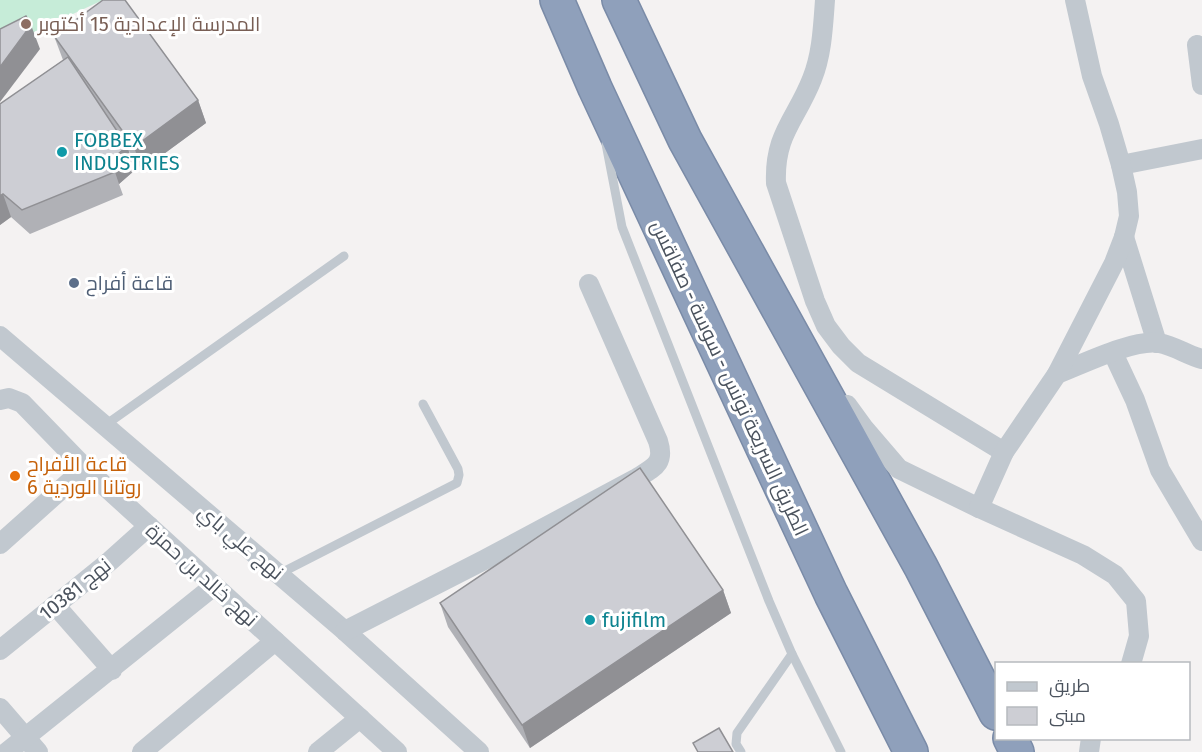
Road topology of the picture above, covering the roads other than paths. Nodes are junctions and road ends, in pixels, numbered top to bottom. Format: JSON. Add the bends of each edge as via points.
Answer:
{"nodes":[{"id":1,"x":557,"y":0,"type":"edge"},
{"id":2,"x":619,"y":0,"type":"edge"},
{"id":3,"x":825,"y":0,"type":"edge"},
{"id":4,"x":1075,"y":0,"type":"edge"},
{"id":5,"x":1197,"y":45,"type":"dead end"},
{"id":6,"x":1202,"y":85,"type":"edge"},
{"id":7,"x":595,"y":88,"type":"junction"},
{"id":8,"x":1202,"y":149,"type":"edge"},
{"id":9,"x":1120,"y":165,"type":"junction"},
{"id":10,"x":1124,"y":237,"type":"junction"},
{"id":11,"x":344,"y":256,"type":"dead end"},
{"id":12,"x":589,"y":284,"type":"dead end"},
{"id":13,"x":782,"y":315,"type":"junction"},
{"id":14,"x":0,"y":336,"type":"edge"},
{"id":15,"x":1157,"y":343,"type":"junction"},
{"id":16,"x":1113,"y":353,"type":"junction"},
{"id":17,"x":1202,"y":359,"type":"edge"},
{"id":18,"x":1057,"y":374,"type":"junction"},
{"id":19,"x":4,"y":399,"type":"edge"},
{"id":20,"x":423,"y":405,"type":"dead end"},
{"id":21,"x":104,"y":426,"type":"junction"},
{"id":22,"x":1004,"y":452,"type":"junction"},
{"id":23,"x":85,"y":468,"type":"junction"},
{"id":24,"x":979,"y":508,"type":"junction"},
{"id":25,"x":149,"y":526,"type":"junction"},
{"id":26,"x":1202,"y":541,"type":"edge"},
{"id":27,"x":0,"y":543,"type":"edge"},
{"id":28,"x":279,"y":574,"type":"junction"},
{"id":29,"x":214,"y":586,"type":"junction"},
{"id":30,"x":55,"y":605,"type":"junction"},
{"id":31,"x":345,"y":631,"type":"junction"},
{"id":32,"x":275,"y":641,"type":"junction"},
{"id":33,"x":0,"y":650,"type":"edge"},
{"id":34,"x":792,"y":654,"type":"junction"},
{"id":35,"x":1131,"y":662,"type":"edge"},
{"id":36,"x":112,"y":670,"type":"junction"},
{"id":37,"x":0,"y":708,"type":"edge"},
{"id":38,"x":995,"y":711,"type":"edge"},
{"id":39,"x":360,"y":718,"type":"junction"},
{"id":40,"x":32,"y":744,"type":"edge"},
{"id":41,"x":7,"y":752,"type":"edge"},
{"id":42,"x":142,"y":752,"type":"edge"},
{"id":43,"x":318,"y":752,"type":"edge"},
{"id":44,"x":396,"y":752,"type":"edge"},
{"id":45,"x":479,"y":752,"type":"edge"},
{"id":46,"x":741,"y":752,"type":"edge"},
{"id":47,"x":841,"y":752,"type":"edge"},
{"id":48,"x":910,"y":752,"type":"edge"}],
"edges":[{"from":1,"to":7,"type":"highway","name":"الطريق السريعة تونس - سوسة - صفاقس"},
{"from":2,"to":13,"type":"highway","via":[[685,140]]},
{"from":3,"to":22,"type":"street","via":[[818,62],[784,133],[775,166],[776,183],[815,301],[826,326],[858,363]]},
{"from":4,"to":9,"type":"street","via":[[1092,76]]},
{"from":5,"to":6,"type":"street"},
{"from":7,"to":34,"type":"lane","via":[[622,227]]},
{"from":7,"to":48,"type":"highway","name":"الطريق السريعة تونس - سوسة - صفاقس","via":[[831,594]]},
{"from":8,"to":9,"type":"street"},
{"from":9,"to":10,"type":"street","via":[[1129,216]]},
{"from":10,"to":15,"type":"street"},
{"from":10,"to":18,"type":"street"},
{"from":11,"to":21,"type":"lane"},
{"from":12,"to":31,"type":"street","via":[[662,450],[660,460],[637,478]]},
{"from":13,"to":24,"type":"street","via":[[863,427],[899,468]]},
{"from":13,"to":38,"type":"highway","via":[[921,567]]},
{"from":14,"to":21,"type":"street","name":"نهج علي باي"},
{"from":15,"to":16,"type":"street","via":[[1140,343]]},
{"from":15,"to":17,"type":"street"},
{"from":16,"to":18,"type":"street"},
{"from":16,"to":26,"type":"street","via":[[1160,470]]},
{"from":18,"to":22,"type":"street"},
{"from":19,"to":23,"type":"street","name":"نهج خالد بن حمزة","via":[[22,403]]},
{"from":20,"to":28,"type":"lane","via":[[458,469],[456,483]]},
{"from":21,"to":28,"type":"street","name":"نهج علي باي"},
{"from":22,"to":24,"type":"street"},
{"from":23,"to":25,"type":"street","name":"نهج خالد بن حمزة"},
{"from":23,"to":27,"type":"street"},
{"from":24,"to":35,"type":"street","via":[[1083,555],[1115,575],[1136,601],[1139,636]]},
{"from":25,"to":29,"type":"street","name":"نهج خالد بن حمزة"},
{"from":25,"to":30,"type":"street","name":"نهج 10381"},
{"from":28,"to":31,"type":"street","name":"نهج علي باي"},
{"from":29,"to":32,"type":"street","name":"نهج خالد بن حمزة"},
{"from":29,"to":36,"type":"street"},
{"from":30,"to":33,"type":"street","name":"نهج 10381"},
{"from":30,"to":36,"type":"street"},
{"from":31,"to":45,"type":"street","name":"نهج علي باي"},
{"from":32,"to":39,"type":"street","name":"نهج خالد بن حمزة"},
{"from":32,"to":42,"type":"street"},
{"from":34,"to":46,"type":"lane","via":[[736,733]]},
{"from":34,"to":47,"type":"lane"},
{"from":36,"to":40,"type":"street"},
{"from":37,"to":40,"type":"street"},
{"from":39,"to":43,"type":"street"},
{"from":39,"to":44,"type":"street","name":"نهج خالد بن حمزة"},
{"from":40,"to":41,"type":"street"}]}
